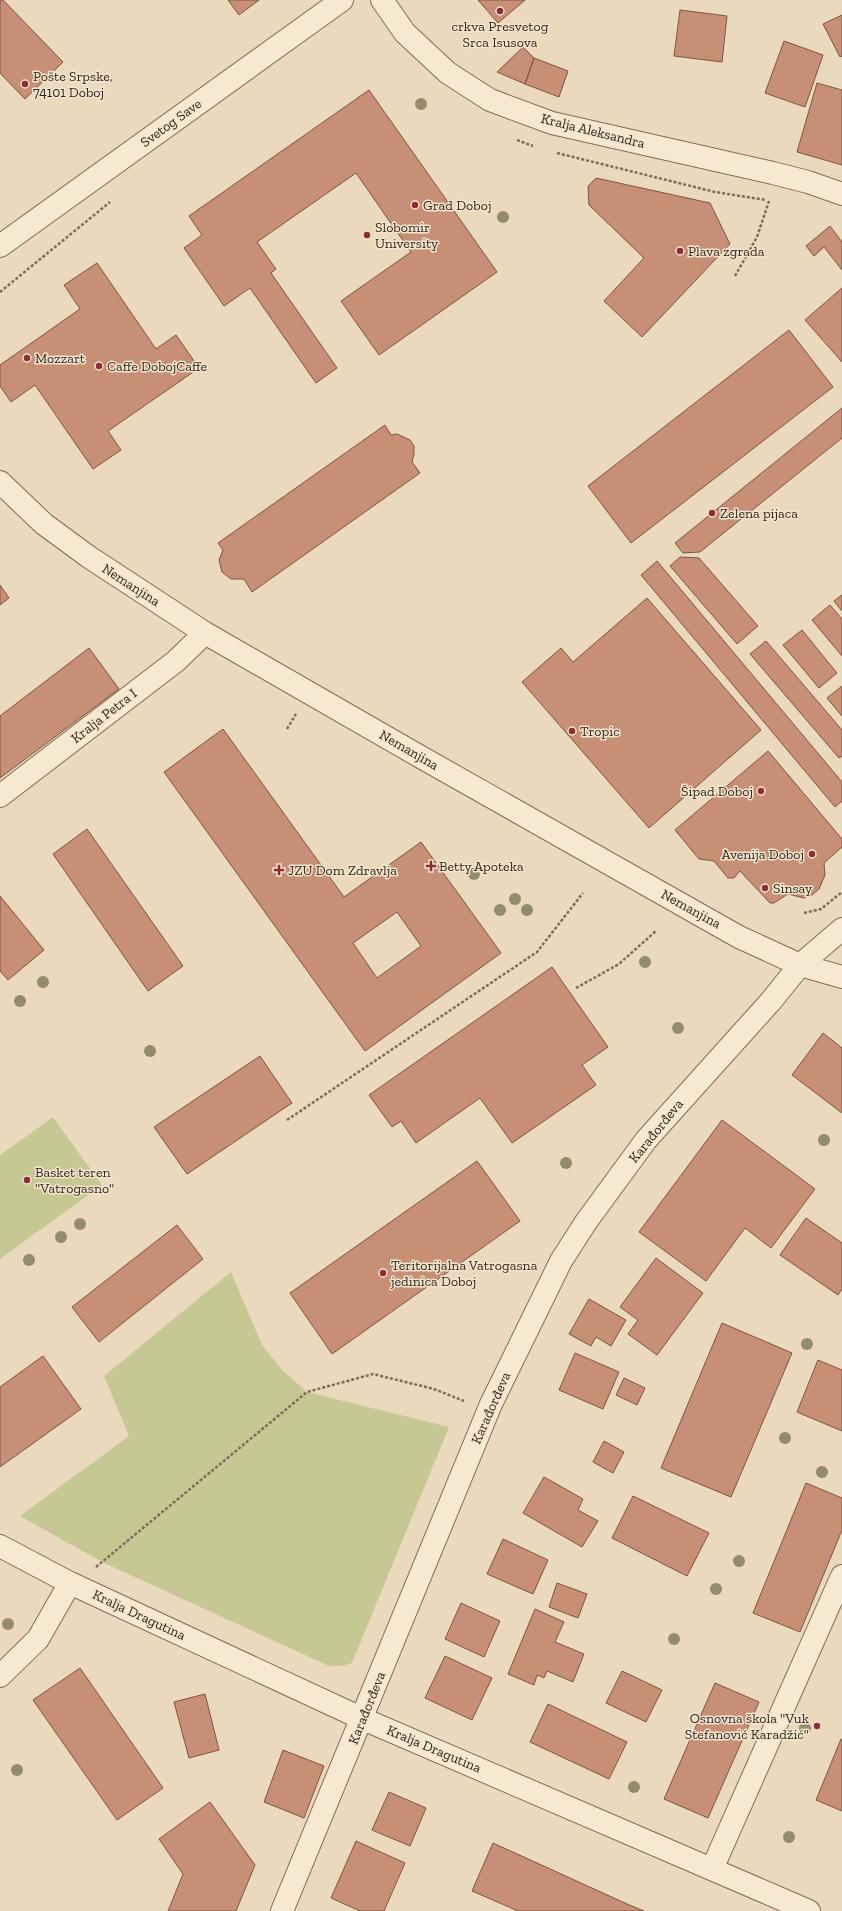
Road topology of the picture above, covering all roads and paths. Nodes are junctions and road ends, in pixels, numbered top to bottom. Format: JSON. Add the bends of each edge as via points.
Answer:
{"nodes":[{"id":1,"x":342,"y":0,"type":"edge"},
{"id":2,"x":382,"y":0,"type":"edge"},
{"id":3,"x":842,"y":194,"type":"edge"},
{"id":4,"x":769,"y":201,"type":"dead end"},
{"id":5,"x":110,"y":202,"type":"dead end"},
{"id":6,"x":0,"y":246,"type":"edge"},
{"id":7,"x":735,"y":276,"type":"dead end"},
{"id":8,"x":0,"y":292,"type":"edge"},
{"id":9,"x":0,"y":482,"type":"edge"},
{"id":10,"x":205,"y":633,"type":"junction"},
{"id":11,"x":0,"y":796,"type":"edge"},
{"id":12,"x":842,"y":892,"type":"edge"},
{"id":13,"x":582,"y":893,"type":"dead end"},
{"id":14,"x":804,"y":913,"type":"dead end"},
{"id":15,"x":842,"y":929,"type":"edge"},
{"id":16,"x":656,"y":931,"type":"dead end"},
{"id":17,"x":800,"y":965,"type":"junction"},
{"id":18,"x":842,"y":978,"type":"edge"},
{"id":19,"x":576,"y":988,"type":"dead end"},
{"id":20,"x":287,"y":1120,"type":"dead end"},
{"id":21,"x":471,"y":1404,"type":"dead end"},
{"id":22,"x":0,"y":1546,"type":"edge"},
{"id":23,"x":94,"y":1568,"type":"dead end"},
{"id":24,"x":842,"y":1576,"type":"edge"},
{"id":25,"x":70,"y":1583,"type":"junction"},
{"id":26,"x":0,"y":1676,"type":"edge"},
{"id":27,"x":363,"y":1719,"type":"junction"},
{"id":28,"x":712,"y":1869,"type":"junction"},
{"id":29,"x":282,"y":1911,"type":"edge"},
{"id":30,"x":809,"y":1911,"type":"edge"}],
"edges":[{"from":1,"to":6,"type":"street","name":"Svetog Save"},
{"from":2,"to":3,"type":"street","name":"Kralja Aleksandra","via":[[404,33],[448,73],[490,100],[552,123],[780,175]]},
{"from":4,"to":7,"type":"path","via":[[757,237]]},
{"from":5,"to":8,"type":"path"},
{"from":9,"to":10,"type":"street","name":"Nemanjina","via":[[44,524],[89,557]]},
{"from":10,"to":11,"type":"street","name":"Kralja Petra I","via":[[176,661]]},
{"from":10,"to":17,"type":"street","name":"Nemanjina","via":[[732,933]]},
{"from":12,"to":14,"type":"path","via":[[821,909]]},
{"from":13,"to":20,"type":"path","via":[[537,952]]},
{"from":15,"to":17,"type":"street","name":"Karađorđeva"},
{"from":16,"to":19,"type":"path","via":[[619,964]]},
{"from":17,"to":18,"type":"street","name":"Nemanjina"},
{"from":17,"to":27,"type":"street","name":"Karađorđeva","via":[[771,1001],[646,1140],[561,1261],[491,1404]]},
{"from":21,"to":23,"type":"path","via":[[434,1389],[373,1374],[307,1392]]},
{"from":22,"to":25,"type":"street","name":"Kralja Dragutina"},
{"from":24,"to":28,"type":"street"},
{"from":25,"to":26,"type":"street","via":[[38,1639]]},
{"from":25,"to":27,"type":"street","name":"Kralja Dragutina"},
{"from":27,"to":28,"type":"street","name":"Kralja Dragutina"},
{"from":27,"to":29,"type":"street","name":"Karađorđeva"},
{"from":28,"to":30,"type":"street","name":"Kralja Dragutina"}]}
